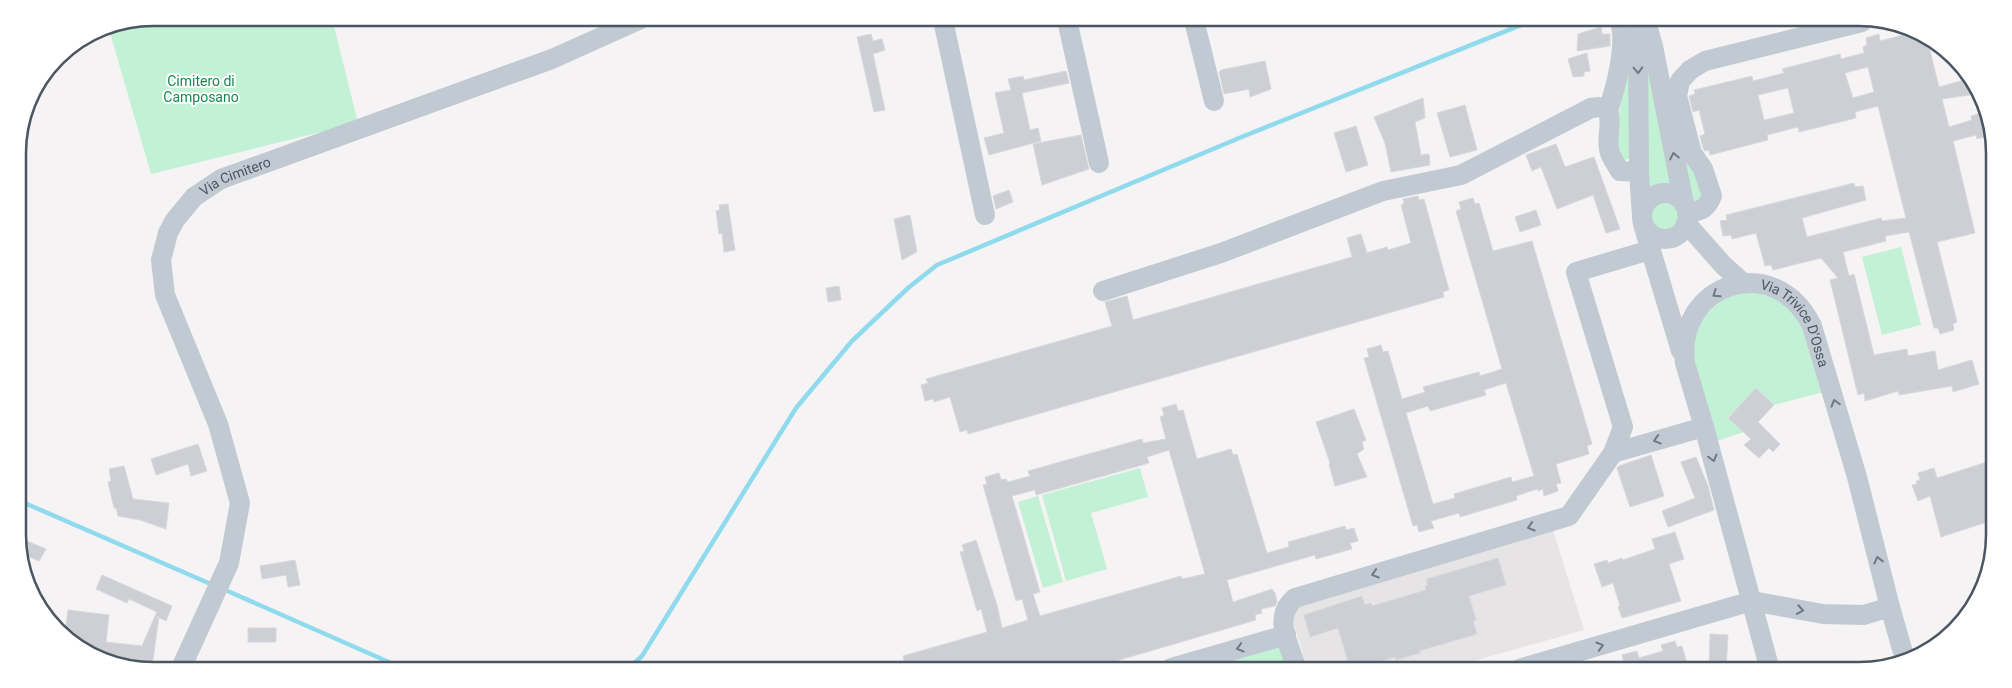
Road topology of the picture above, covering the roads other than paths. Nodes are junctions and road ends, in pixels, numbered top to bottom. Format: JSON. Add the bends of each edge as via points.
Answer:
{"nodes":[{"id":1,"x":625,"y":26,"type":"edge"},
{"id":2,"x":944,"y":26,"type":"edge"},
{"id":3,"x":1068,"y":26,"type":"edge"},
{"id":4,"x":1195,"y":26,"type":"edge"},
{"id":5,"x":1620,"y":26,"type":"edge"},
{"id":6,"x":1635,"y":26,"type":"edge"},
{"id":7,"x":1647,"y":26,"type":"edge"},
{"id":8,"x":1846,"y":26,"type":"edge"},
{"id":9,"x":1214,"y":101,"type":"dead end"},
{"id":10,"x":1608,"y":110,"type":"junction"},
{"id":11,"x":1099,"y":163,"type":"dead end"},
{"id":12,"x":1638,"y":172,"type":"junction"},
{"id":13,"x":985,"y":214,"type":"dead end"},
{"id":14,"x":1686,"y":214,"type":"junction"},
{"id":15,"x":1643,"y":220,"type":"junction"},
{"id":16,"x":1650,"y":250,"type":"junction"},
{"id":17,"x":1742,"y":282,"type":"junction"},
{"id":18,"x":1103,"y":291,"type":"dead end"},
{"id":19,"x":1685,"y":363,"type":"junction"},
{"id":20,"x":1704,"y":426,"type":"junction"},
{"id":21,"x":1613,"y":453,"type":"junction"},
{"id":22,"x":1752,"y":601,"type":"junction"},
{"id":23,"x":1890,"y":607,"type":"junction"},
{"id":24,"x":1286,"y":634,"type":"junction"},
{"id":25,"x":1903,"y":654,"type":"edge"},
{"id":26,"x":1193,"y":661,"type":"edge"},
{"id":27,"x":1295,"y":661,"type":"edge"},
{"id":28,"x":1546,"y":661,"type":"edge"},
{"id":29,"x":1768,"y":661,"type":"edge"},
{"id":30,"x":184,"y":662,"type":"edge"}],
"edges":[{"from":1,"to":30,"type":"street","name":"Via Cimitero","via":[[552,58],[221,179],[194,197],[175,220],[161,260],[165,295],[218,424],[240,502],[230,563]]},
{"from":2,"to":13,"type":"street"},
{"from":3,"to":11,"type":"street"},
{"from":4,"to":9,"type":"street"},
{"from":5,"to":10,"type":"street","via":[[1619,65],[1615,92]]},
{"from":6,"to":12,"type":"street","one_way":true,"via":[[1639,79]]},
{"from":14,"to":7,"type":"street","one_way":true},
{"from":8,"to":14,"type":"street","via":[[1705,61],[1680,81],[1677,96],[1692,153],[1703,169],[1712,196],[1708,206],[1701,211]]},
{"from":10,"to":12,"type":"street","via":[[1611,120],[1610,154],[1620,171]]},
{"from":10,"to":18,"type":"street","via":[[1599,107],[1576,114],[1461,175],[1383,191],[1221,253]]},
{"from":12,"to":15,"type":"street"},
{"from":14,"to":15,"type":"street","via":[[1680,232],[1665,239],[1649,233]]},
{"from":14,"to":15,"type":"street","via":[[1680,200],[1670,194],[1658,195],[1648,200],[1642,211]]},
{"from":14,"to":17,"type":"street","via":[[1723,265]]},
{"from":15,"to":16,"type":"street"},
{"from":16,"to":19,"type":"street"},
{"from":16,"to":21,"type":"street","via":[[1576,272],[1623,427]]},
{"from":17,"to":19,"type":"street","name":"Via Trivice D'Ossa","one_way":true,"via":[[1717,292],[1698,310],[1684,341]]},
{"from":23,"to":17,"type":"street","name":"Via Trivice D'Ossa","one_way":true,"via":[[1857,478],[1812,326],[1800,306],[1778,289]]},
{"from":19,"to":20,"type":"street","name":"Via Trivice D'Ossa"},
{"from":20,"to":21,"type":"street","one_way":true},
{"from":20,"to":22,"type":"street","name":"Via Trivice D'Ossa","one_way":true},
{"from":21,"to":24,"type":"street","one_way":true,"via":[[1569,516],[1295,598],[1287,605],[1282,620]]},
{"from":22,"to":23,"type":"street","one_way":true,"via":[[1823,614],[1864,615]]},
{"from":28,"to":22,"type":"street","one_way":true},
{"from":22,"to":29,"type":"street","name":"Via Trivice D'Ossa"},
{"from":23,"to":25,"type":"street","name":"Via Trivice D'Ossa"},
{"from":24,"to":26,"type":"street","one_way":true},
{"from":24,"to":27,"type":"street"}]}
